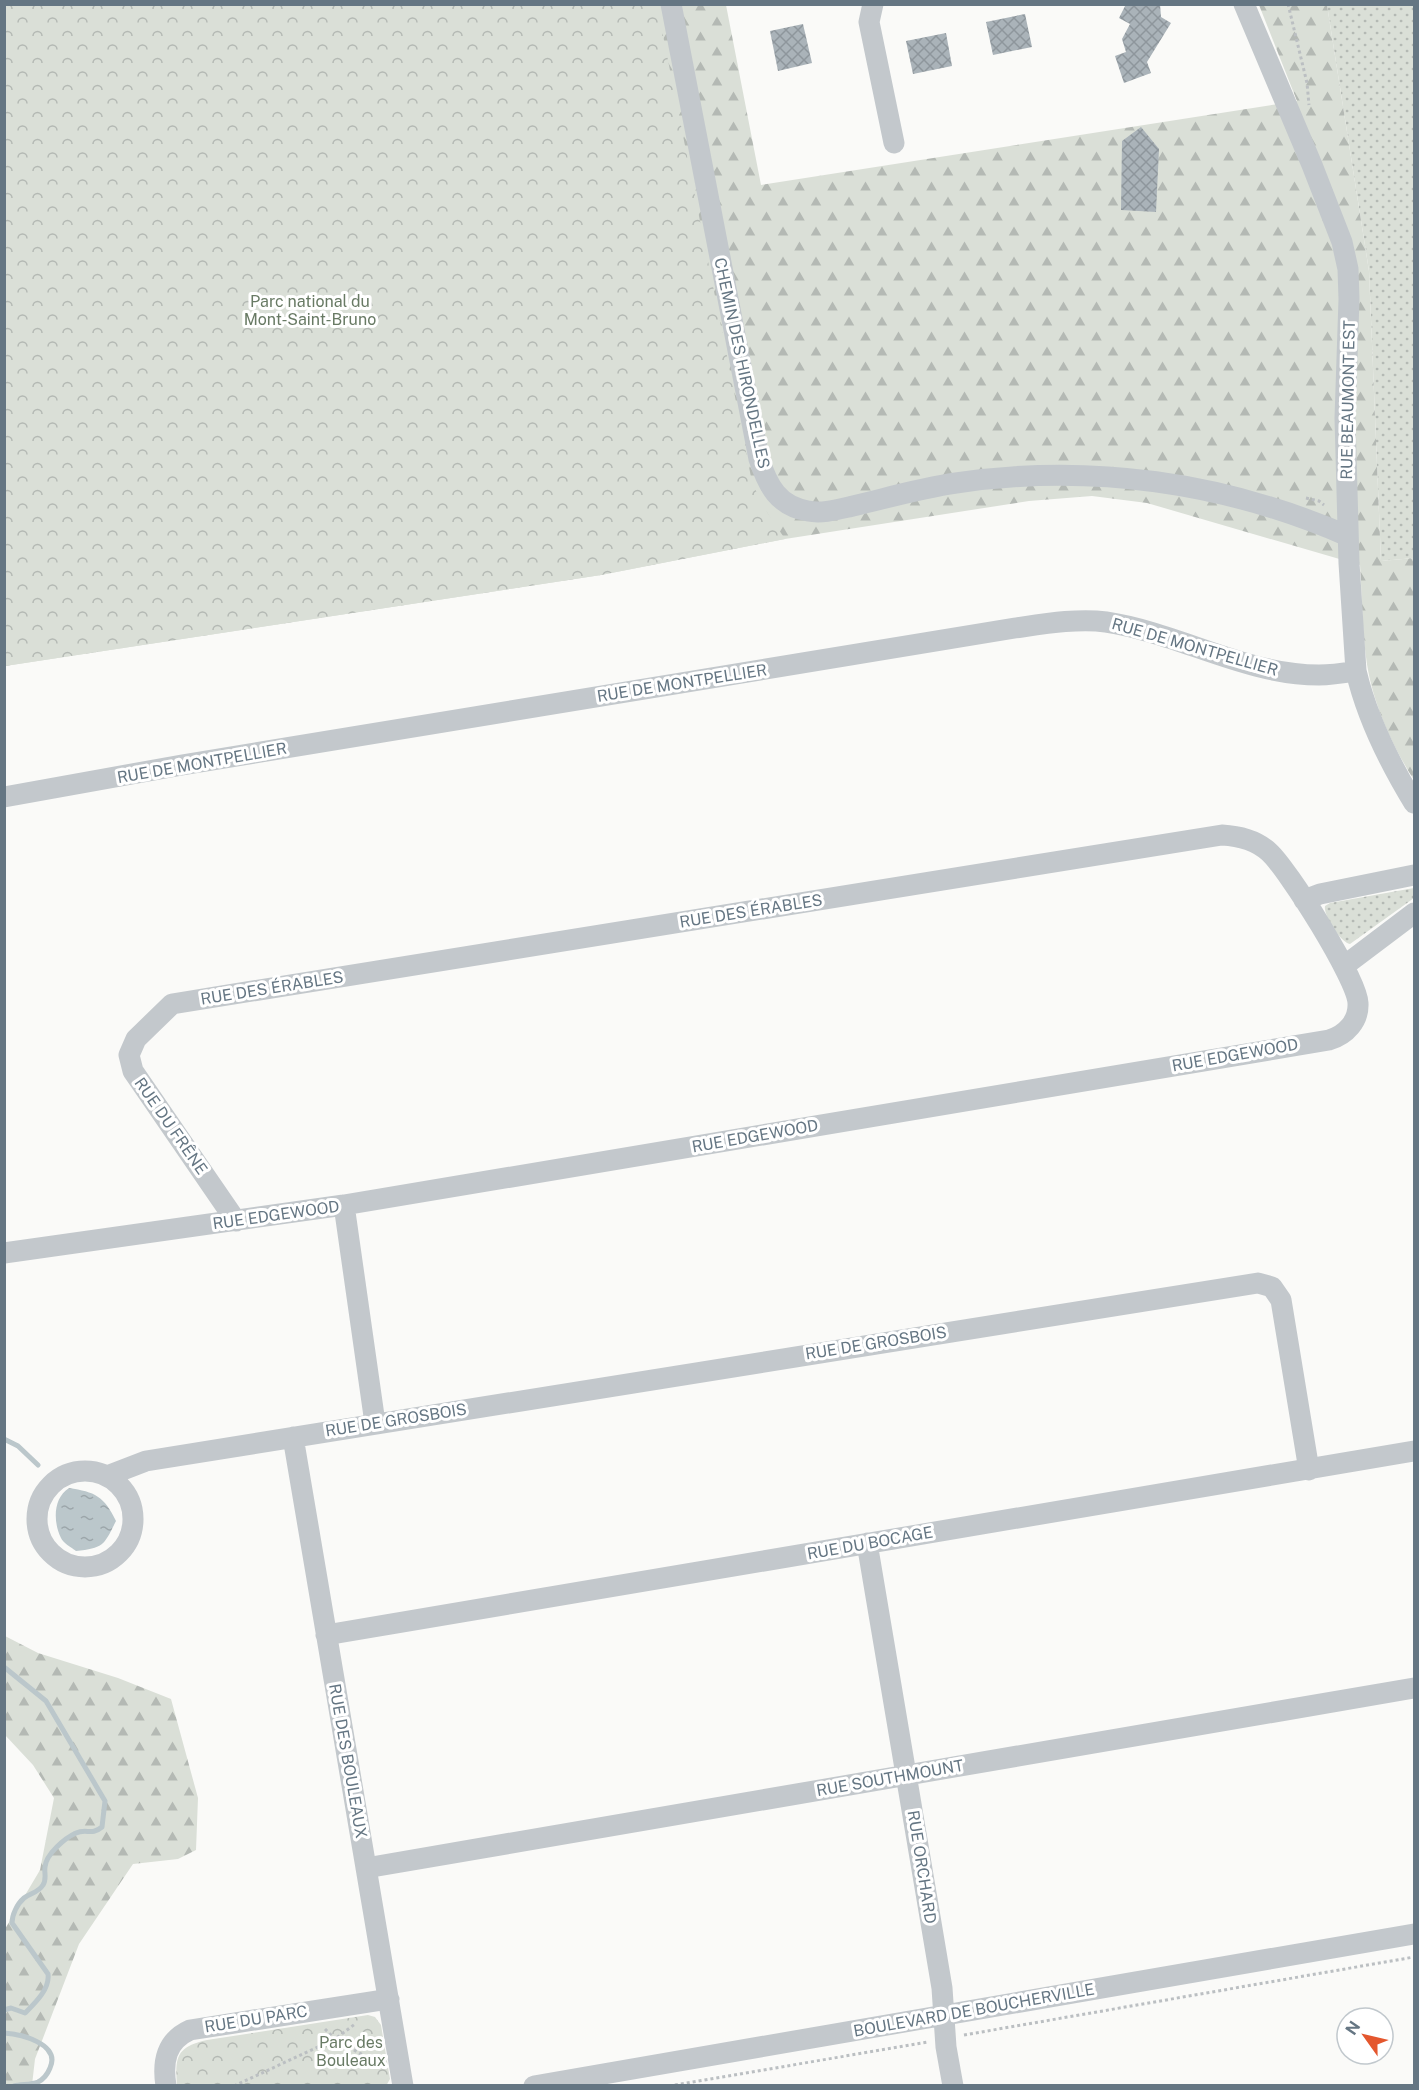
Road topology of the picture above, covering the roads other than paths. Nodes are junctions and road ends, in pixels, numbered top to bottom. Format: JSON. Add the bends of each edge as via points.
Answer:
{"nodes":[{"id":1,"x":671,"y":4,"type":"edge"},
{"id":2,"x":873,"y":4,"type":"edge"},
{"id":3,"x":1244,"y":4,"type":"edge"},
{"id":4,"x":894,"y":143,"type":"dead end"},
{"id":5,"x":1348,"y":536,"type":"junction"},
{"id":6,"x":1356,"y":671,"type":"junction"},
{"id":7,"x":4,"y":797,"type":"edge"},
{"id":8,"x":1414,"y":803,"type":"edge"},
{"id":9,"x":1414,"y":875,"type":"edge"},
{"id":10,"x":1304,"y":900,"type":"junction"},
{"id":11,"x":1414,"y":913,"type":"edge"},
{"id":12,"x":1344,"y":966,"type":"junction"},
{"id":13,"x":172,"y":1004,"type":"joint"},
{"id":14,"x":344,"y":1205,"type":"junction"},
{"id":15,"x":236,"y":1221,"type":"junction"},
{"id":16,"x":4,"y":1252,"type":"edge"},
{"id":17,"x":375,"y":1422,"type":"junction"},
{"id":18,"x":293,"y":1437,"type":"junction"},
{"id":19,"x":1414,"y":1451,"type":"edge"},
{"id":20,"x":1310,"y":1470,"type":"junction"},
{"id":21,"x":107,"y":1476,"type":"junction"},
{"id":22,"x":867,"y":1543,"type":"junction"},
{"id":23,"x":326,"y":1635,"type":"junction"},
{"id":24,"x":1414,"y":1688,"type":"edge"},
{"id":25,"x":907,"y":1776,"type":"junction"},
{"id":26,"x":366,"y":1868,"type":"junction"},
{"id":27,"x":1414,"y":1934,"type":"edge"},
{"id":28,"x":388,"y":1999,"type":"junction"},
{"id":29,"x":944,"y":2015,"type":"junction"},
{"id":30,"x":402,"y":2077,"type":"edge"},
{"id":31,"x":166,"y":2085,"type":"edge"},
{"id":32,"x":534,"y":2085,"type":"edge"},
{"id":33,"x":953,"y":2085,"type":"edge"}],
"edges":[{"from":1,"to":5,"type":"street","name":"CHEMIN DES HIRONDELLES","via":[[759,459],[767,483],[781,500],[803,510],[825,512],[986,479],[1119,477],[1195,487],[1253,501]]},
{"from":2,"to":4,"type":"street","via":[[870,22]]},
{"from":3,"to":5,"type":"street","name":"RUE BEAUMONT EST","via":[[1312,165],[1345,256],[1349,299],[1345,390]]},
{"from":5,"to":6,"type":"street","name":"RUE BEAUMONT EST"},
{"from":6,"to":7,"type":"street","name":"RUE DE MONTPELLIER","via":[[1318,675],[1281,671],[1241,662],[1145,629],[1103,621],[1055,623]]},
{"from":6,"to":8,"type":"street","name":"RUE BEAUMONT EST","via":[[1377,732]]},
{"from":9,"to":10,"type":"street"},
{"from":10,"to":12,"type":"street","name":"RUE DES ÉRABLES"},
{"from":10,"to":13,"type":"street","name":"RUE DES ÉRABLES","via":[[1262,846],[1239,837],[1214,836]]},
{"from":11,"to":12,"type":"street"},
{"from":12,"to":14,"type":"street","name":"RUE EDGEWOOD","via":[[1357,998],[1357,1014],[1348,1029],[1329,1040]]},
{"from":13,"to":15,"type":"street","name":"RUE DU FRÊNE","via":[[136,1039],[129,1055],[133,1071]]},
{"from":14,"to":15,"type":"street","name":"RUE EDGEWOOD"},
{"from":14,"to":17,"type":"street"},
{"from":15,"to":16,"type":"street","name":"RUE EDGEWOOD"},
{"from":17,"to":18,"type":"street","name":"RUE DE GROSBOIS"},
{"from":17,"to":20,"type":"street","name":"RUE DE GROSBOIS","via":[[1258,1283],[1272,1287],[1281,1300]]},
{"from":18,"to":21,"type":"street","name":"RUE DE GROSBOIS","via":[[146,1461]]},
{"from":18,"to":23,"type":"street","name":"RUE DES BOULEAUX"},
{"from":19,"to":20,"type":"street","name":"RUE DU BOCAGE"},
{"from":20,"to":22,"type":"street","name":"RUE DU BOCAGE"},
{"from":21,"to":21,"type":"street","via":[[75,1472],[59,1479],[39,1505],[41,1538],[62,1561],[91,1567],[105,1563],[127,1543],[133,1514],[129,1499],[121,1486]]},
{"from":22,"to":23,"type":"street","name":"RUE DU BOCAGE"},
{"from":22,"to":25,"type":"street","name":"RUE ORCHARD"},
{"from":23,"to":26,"type":"street","name":"RUE DES BOULEAUX"},
{"from":24,"to":25,"type":"street","name":"RUE SOUTHMOUNT"},
{"from":25,"to":26,"type":"street","name":"RUE SOUTHMOUNT"},
{"from":25,"to":29,"type":"street","name":"RUE ORCHARD"},
{"from":26,"to":28,"type":"street","name":"RUE DES BOULEAUX"},
{"from":27,"to":29,"type":"street","name":"BOULEVARD DE BOUCHERVILLE"},
{"from":28,"to":30,"type":"street","name":"RUE DES BOULEAUX"},
{"from":28,"to":31,"type":"street","name":"RUE DU PARC","via":[[185,2032],[165,2055]]},
{"from":29,"to":32,"type":"street","name":"BOULEVARD DE BOUCHERVILLE"},
{"from":29,"to":33,"type":"street","name":"RUE ORCHARD"}]}
